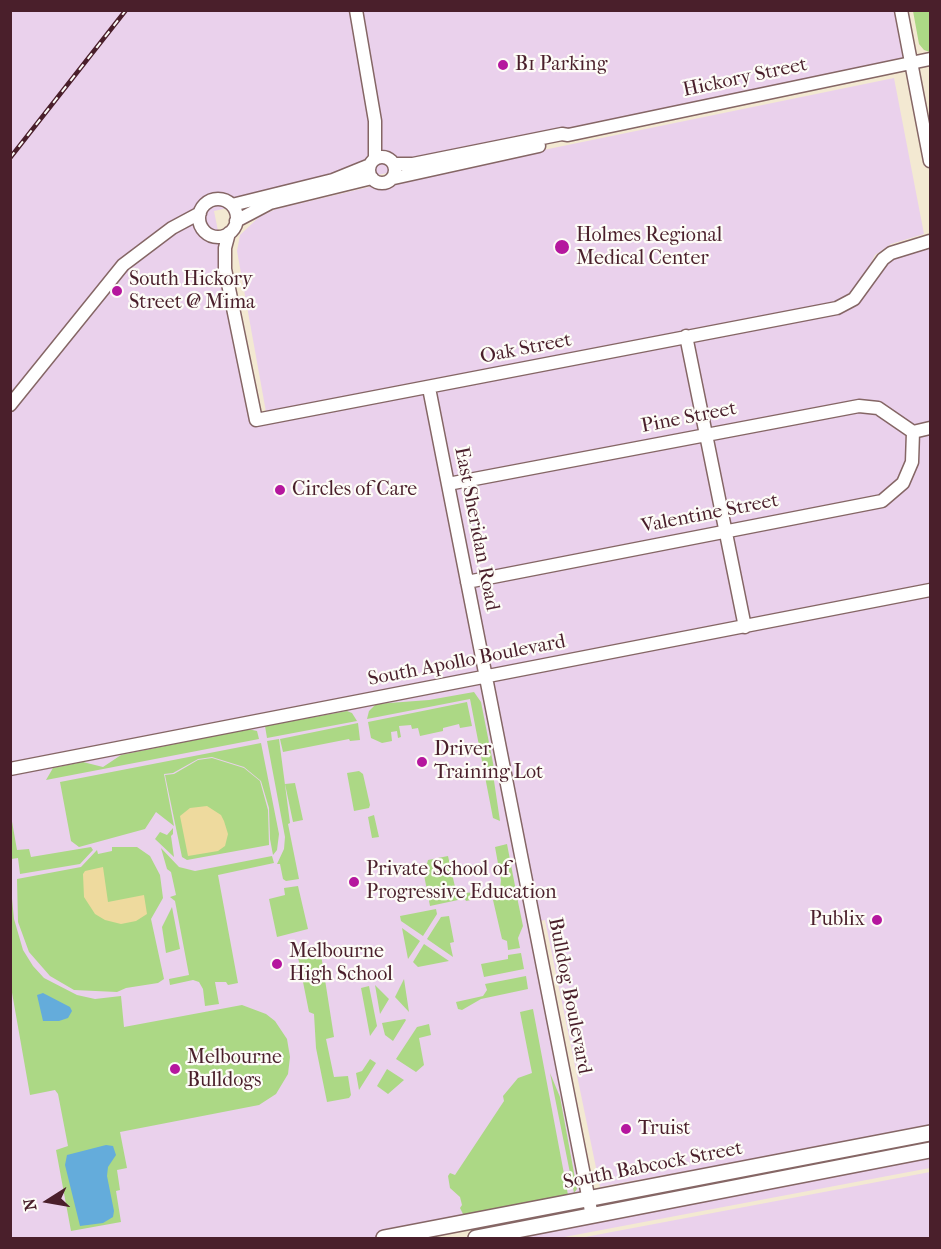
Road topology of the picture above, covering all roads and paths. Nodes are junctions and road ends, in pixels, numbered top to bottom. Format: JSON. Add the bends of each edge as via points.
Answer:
{"nodes":[{"id":1,"x":356,"y":10,"type":"edge"},
{"id":2,"x":901,"y":10,"type":"edge"},
{"id":3,"x":930,"y":59,"type":"edge"},
{"id":4,"x":911,"y":63,"type":"junction"},
{"id":5,"x":375,"y":121,"type":"junction"},
{"id":6,"x":482,"y":154,"type":"junction"},
{"id":7,"x":392,"y":161,"type":"junction"},
{"id":8,"x":930,"y":161,"type":"edge"},
{"id":9,"x":372,"y":162,"type":"junction"},
{"id":10,"x":372,"y":178,"type":"junction"},
{"id":11,"x":394,"y":178,"type":"junction"},
{"id":12,"x":232,"y":205,"type":"junction"},
{"id":13,"x":200,"y":213,"type":"junction"},
{"id":14,"x":236,"y":220,"type":"junction"},
{"id":15,"x":170,"y":232,"type":"junction"},
{"id":16,"x":207,"y":233,"type":"junction"},
{"id":17,"x":229,"y":233,"type":"junction"},
{"id":18,"x":930,"y":241,"type":"edge"},
{"id":19,"x":225,"y":269,"type":"junction"},
{"id":20,"x":686,"y":336,"type":"junction"},
{"id":21,"x":429,"y":388,"type":"junction"},
{"id":22,"x":10,"y":405,"type":"edge"},
{"id":23,"x":930,"y":428,"type":"edge"},
{"id":24,"x":913,"y":432,"type":"junction"},
{"id":25,"x":705,"y":435,"type":"junction"},
{"id":26,"x":448,"y":484,"type":"junction"},
{"id":27,"x":725,"y":531,"type":"junction"},
{"id":28,"x":467,"y":582,"type":"junction"},
{"id":29,"x":930,"y":590,"type":"edge"},
{"id":30,"x":745,"y":627,"type":"junction"},
{"id":31,"x":485,"y":677,"type":"junction"},
{"id":32,"x":10,"y":769,"type":"edge"},
{"id":33,"x":930,"y":1133,"type":"edge"},
{"id":34,"x":881,"y":1142,"type":"junction"},
{"id":35,"x":859,"y":1146,"type":"junction"},
{"id":36,"x":930,"y":1150,"type":"edge"},
{"id":37,"x":852,"y":1166,"type":"junction"},
{"id":38,"x":819,"y":1172,"type":"junction"},
{"id":39,"x":589,"y":1199,"type":"junction"},
{"id":40,"x":592,"y":1216,"type":"junction"},
{"id":41,"x":412,"y":1237,"type":"edge"},
{"id":42,"x":384,"y":1239,"type":"edge"},
{"id":43,"x":476,"y":1239,"type":"edge"}],
"edges":[{"from":1,"to":5,"type":"street"},
{"from":2,"to":4,"type":"street"},
{"from":3,"to":4,"type":"street","name":"Hickory Street"},
{"from":4,"to":6,"type":"street","name":"Hickory Street"},
{"from":4,"to":8,"type":"street"},
{"from":5,"to":7,"type":"street"},
{"from":5,"to":9,"type":"street"},
{"from":6,"to":7,"type":"street","name":"Hickory Street","via":[[413,164]]},
{"from":6,"to":11,"type":"street","name":"Hickory Street"},
{"from":7,"to":9,"type":"street","via":[[383,157]]},
{"from":7,"to":11,"type":"street"},
{"from":9,"to":10,"type":"street"},
{"from":9,"to":12,"type":"street","via":[[333,180]]},
{"from":10,"to":11,"type":"street","via":[[379,184]]},
{"from":10,"to":14,"type":"street","via":[[270,203]]},
{"from":12,"to":13,"type":"street","via":[[213,200]]},
{"from":12,"to":14,"type":"street"},
{"from":13,"to":15,"type":"street"},
{"from":13,"to":16,"type":"street"},
{"from":14,"to":17,"type":"street"},
{"from":15,"to":16,"type":"street","via":[[188,228]]},
{"from":15,"to":22,"type":"street","via":[[123,265]]},
{"from":16,"to":17,"type":"street"},
{"from":16,"to":19,"type":"street","name":"Oak Street"},
{"from":17,"to":19,"type":"street","name":"Oak Street"},
{"from":18,"to":20,"type":"street","name":"Oak Street","via":[[891,253],[854,299],[837,308]]},
{"from":19,"to":21,"type":"street","name":"Oak Street","via":[[256,420]]},
{"from":20,"to":21,"type":"street","name":"Oak Street"},
{"from":20,"to":25,"type":"street"},
{"from":21,"to":26,"type":"street","name":"East Sheridan Road"},
{"from":23,"to":24,"type":"street"},
{"from":24,"to":25,"type":"street","name":"Pine Street","via":[[878,408],[859,406]]},
{"from":24,"to":27,"type":"street","name":"Valentine Street","via":[[912,462],[903,483],[882,501]]},
{"from":25,"to":26,"type":"street","name":"Pine Street"},
{"from":25,"to":27,"type":"street"},
{"from":26,"to":28,"type":"street","name":"East Sheridan Road"},
{"from":27,"to":28,"type":"street","name":"Valentine Street"},
{"from":27,"to":30,"type":"street"},
{"from":28,"to":31,"type":"street","name":"East Sheridan Road"},
{"from":29,"to":30,"type":"street","name":"South Apollo Boulevard"},
{"from":30,"to":31,"type":"street","name":"South Apollo Boulevard"},
{"from":31,"to":32,"type":"street","name":"South Apollo Boulevard"},
{"from":31,"to":39,"type":"street","name":"Bulldog Boulevard"},
{"from":33,"to":34,"type":"main road","name":"South Babcock Street"},
{"from":34,"to":35,"type":"main road","name":"South Babcock Street"},
{"from":34,"to":37,"type":"main road"},
{"from":35,"to":38,"type":"main road","via":[[842,1163]]},
{"from":35,"to":39,"type":"main road","name":"South Babcock Street"},
{"from":36,"to":37,"type":"main road","name":"South Babcock Street"},
{"from":37,"to":38,"type":"main road","name":"South Babcock Street"},
{"from":38,"to":40,"type":"main road","name":"South Babcock Street"},
{"from":39,"to":40,"type":"street","name":"Bulldog Boulevard"},
{"from":39,"to":41,"type":"main road","name":"South Babcock Street"},
{"from":40,"to":43,"type":"main road","name":"South Babcock Street"},
{"from":41,"to":42,"type":"main road","name":"South Babcock Street"}]}
